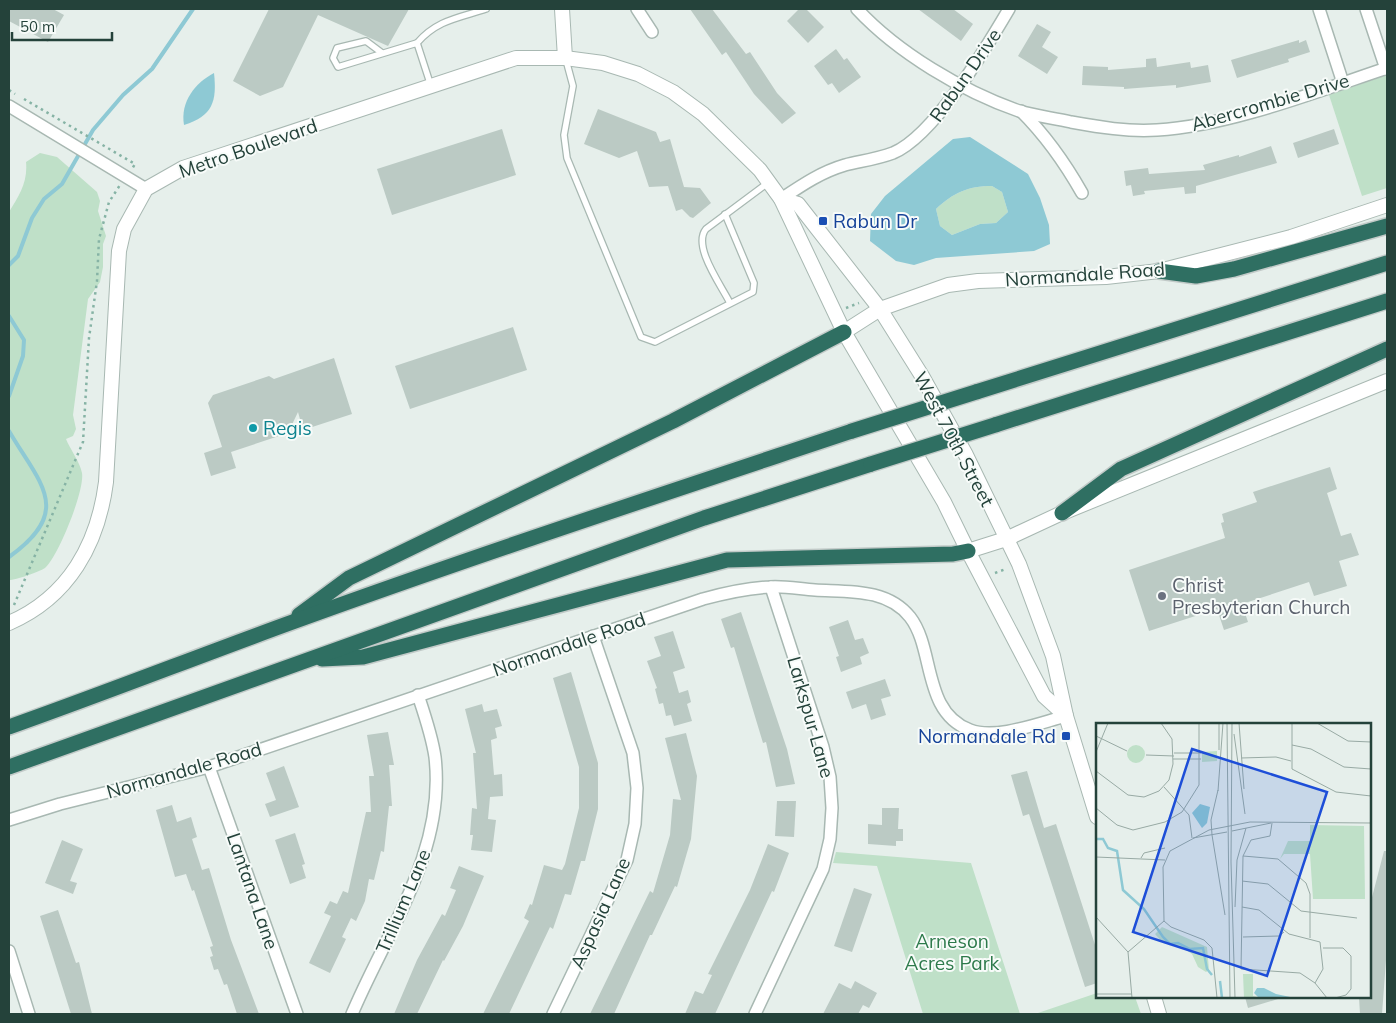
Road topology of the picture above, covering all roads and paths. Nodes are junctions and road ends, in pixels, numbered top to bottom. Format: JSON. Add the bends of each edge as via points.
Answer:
{"nodes":[{"id":1,"x":486,"y":9,"type":"edge"},
{"id":2,"x":562,"y":9,"type":"edge"},
{"id":3,"x":637,"y":9,"type":"edge"},
{"id":4,"x":857,"y":9,"type":"edge"},
{"id":5,"x":1009,"y":9,"type":"edge"},
{"id":6,"x":1320,"y":9,"type":"edge"},
{"id":7,"x":1366,"y":9,"type":"edge"},
{"id":8,"x":652,"y":32,"type":"dead end"},
{"id":9,"x":417,"y":43,"type":"junction"},
{"id":10,"x":382,"y":53,"type":"junction"},
{"id":11,"x":565,"y":58,"type":"junction"},
{"id":12,"x":1386,"y":69,"type":"edge"},
{"id":13,"x":1343,"y":83,"type":"junction"},
{"id":14,"x":960,"y":84,"type":"junction"},
{"id":15,"x":431,"y":86,"type":"junction"},
{"id":16,"x":9,"y":90,"type":"edge"},
{"id":17,"x":9,"y":106,"type":"edge"},
{"id":18,"x":1021,"y":112,"type":"junction"},
{"id":19,"x":126,"y":177,"type":"junction"},
{"id":20,"x":769,"y":182,"type":"junction"},
{"id":21,"x":146,"y":189,"type":"junction"},
{"id":22,"x":1082,"y":193,"type":"dead end"},
{"id":23,"x":781,"y":199,"type":"junction"},
{"id":24,"x":1387,"y":205,"type":"edge"},
{"id":25,"x":725,"y":214,"type":"junction"},
{"id":26,"x":1387,"y":226,"type":"edge"},
{"id":27,"x":1387,"y":263,"type":"edge"},
{"id":28,"x":1159,"y":272,"type":"junction"},
{"id":29,"x":863,"y":301,"type":"dead end"},
{"id":30,"x":1387,"y":301,"type":"edge"},
{"id":31,"x":730,"y":303,"type":"junction"},
{"id":32,"x":846,"y":308,"type":"dead end"},
{"id":33,"x":880,"y":309,"type":"junction"},
{"id":34,"x":844,"y":332,"type":"junction"},
{"id":35,"x":1387,"y":349,"type":"edge"},
{"id":36,"x":1387,"y":381,"type":"edge"},
{"id":37,"x":1062,"y":513,"type":"junction"},
{"id":38,"x":1006,"y":540,"type":"junction"},
{"id":39,"x":968,"y":551,"type":"junction"},
{"id":40,"x":1010,"y":567,"type":"dead end"},
{"id":41,"x":994,"y":573,"type":"dead end"},
{"id":42,"x":771,"y":587,"type":"junction"},
{"id":43,"x":11,"y":616,"type":"edge"},
{"id":44,"x":286,"y":624,"type":"junction"},
{"id":45,"x":593,"y":636,"type":"junction"},
{"id":46,"x":303,"y":660,"type":"junction"},
{"id":47,"x":418,"y":695,"type":"junction"},
{"id":48,"x":1066,"y":716,"type":"junction"},
{"id":49,"x":9,"y":727,"type":"edge"},
{"id":50,"x":9,"y":767,"type":"edge"},
{"id":51,"x":209,"y":767,"type":"junction"},
{"id":52,"x":1096,"y":814,"type":"edge"},
{"id":53,"x":9,"y":820,"type":"edge"},
{"id":54,"x":9,"y":951,"type":"edge"},
{"id":55,"x":1154,"y":998,"type":"edge"},
{"id":56,"x":29,"y":1014,"type":"edge"},
{"id":57,"x":297,"y":1014,"type":"edge"},
{"id":58,"x":352,"y":1014,"type":"edge"},
{"id":59,"x":554,"y":1014,"type":"edge"},
{"id":60,"x":755,"y":1014,"type":"edge"},
{"id":61,"x":1159,"y":1014,"type":"edge"}],
"edges":[{"from":1,"to":9,"type":"lane","via":[[439,24]]},
{"from":2,"to":11,"type":"street"},
{"from":3,"to":8,"type":"street"},
{"from":4,"to":14,"type":"street","name":"Abercrombie Drive","via":[[895,43]]},
{"from":5,"to":14,"type":"street","name":"Rabun Drive"},
{"from":6,"to":13,"type":"street"},
{"from":7,"to":12,"type":"street"},
{"from":9,"to":10,"type":"lane"},
{"from":9,"to":15,"type":"lane"},
{"from":10,"to":10,"type":"lane","via":[[366,41],[337,48],[333,58],[338,67]]},
{"from":11,"to":15,"type":"street","name":"Metro Boulevard","via":[[516,58]]},
{"from":11,"to":20,"type":"street","name":"West 70th Street","via":[[602,63],[638,74],[673,92],[703,114]]},
{"from":11,"to":31,"type":"lane","via":[[573,86],[564,135],[567,158],[641,337],[655,342]]},
{"from":12,"to":13,"type":"street","name":"Abercrombie Drive"},
{"from":13,"to":18,"type":"street","name":"Abercrombie Drive","via":[[1206,124],[1158,130],[1094,126]]},
{"from":14,"to":18,"type":"street","name":"Abercrombie Drive","via":[[980,96]]},
{"from":14,"to":23,"type":"street","name":"Rabun Drive","via":[[929,127],[895,152],[814,176]]},
{"from":15,"to":21,"type":"street","name":"Metro Boulevard","via":[[183,168]]},
{"from":16,"to":19,"type":"path","via":[[135,164]]},
{"from":17,"to":19,"type":"street"},
{"from":18,"to":22,"type":"street","via":[[1042,132],[1068,167]]},
{"from":19,"to":21,"type":"street"},
{"from":19,"to":43,"type":"path","via":[[109,202],[101,227],[89,338],[83,442]]},
{"from":20,"to":23,"type":"street","name":"West 70th Street"},
{"from":20,"to":25,"type":"lane"},
{"from":21,"to":43,"type":"street","via":[[124,229],[119,251],[106,482],[94,535],[82,560],[66,581],[23,616]]},
{"from":23,"to":33,"type":"street","name":"West 70th Street","via":[[798,204]]},
{"from":23,"to":34,"type":"street","name":"West 70th Street"},
{"from":24,"to":28,"type":"street","name":"Normandale Road","via":[[1291,237]]},
{"from":25,"to":31,"type":"lane","via":[[702,234],[702,248]]},
{"from":25,"to":31,"type":"lane","via":[[754,283],[753,292]]},
{"from":26,"to":28,"type":"highway","via":[[1234,269],[1196,276]]},
{"from":27,"to":44,"type":"highway","bridge":true,"via":[[852,431]]},
{"from":28,"to":33,"type":"street","name":"Normandale Road","via":[[958,284]]},
{"from":29,"to":32,"type":"path"},
{"from":30,"to":46,"type":"highway","bridge":true,"via":[[704,518]]},
{"from":33,"to":34,"type":"street","name":"Normandale Road"},
{"from":33,"to":38,"type":"street","name":"West 70th Street","via":[[966,455]]},
{"from":34,"to":39,"type":"street","name":"West 70th Street","via":[[944,502]]},
{"from":34,"to":44,"type":"highway","via":[[673,421],[349,578]]},
{"from":35,"to":37,"type":"highway","via":[[1121,469]]},
{"from":36,"to":37,"type":"street"},
{"from":37,"to":38,"type":"street"},
{"from":38,"to":39,"type":"street"},
{"from":38,"to":48,"type":"street","name":"West 70th Street","via":[[1019,564],[1052,656]]},
{"from":39,"to":46,"type":"highway","via":[[727,560],[363,657]]},
{"from":39,"to":48,"type":"street","name":"West 70th Street","via":[[1044,696]]},
{"from":40,"to":41,"type":"path"},
{"from":42,"to":45,"type":"street","name":"Normandale Road","via":[[703,599]]},
{"from":42,"to":48,"type":"street","name":"Normandale Road","via":[[869,593],[899,606],[911,618],[938,700],[956,724],[984,734]]},
{"from":42,"to":60,"type":"street","name":"Larkspur Lane","via":[[823,747],[830,777],[832,808],[830,839],[822,869]]},
{"from":44,"to":49,"type":"highway"},
{"from":45,"to":47,"type":"street","name":"Normandale Road"},
{"from":45,"to":59,"type":"street","name":"Aspasia Lane","via":[[633,753],[637,788],[635,824],[627,860]]},
{"from":46,"to":50,"type":"highway"},
{"from":47,"to":51,"type":"street","name":"Normandale Road"},
{"from":47,"to":58,"type":"street","name":"Trillium Lane","via":[[429,726],[435,758],[433,823],[425,854]]},
{"from":48,"to":52,"type":"street","name":"West 70th Street"},
{"from":51,"to":53,"type":"street","name":"Normandale Road"},
{"from":51,"to":57,"type":"street","name":"Lantana Lane"},
{"from":54,"to":56,"type":"street"},
{"from":55,"to":61,"type":"street"}]}
